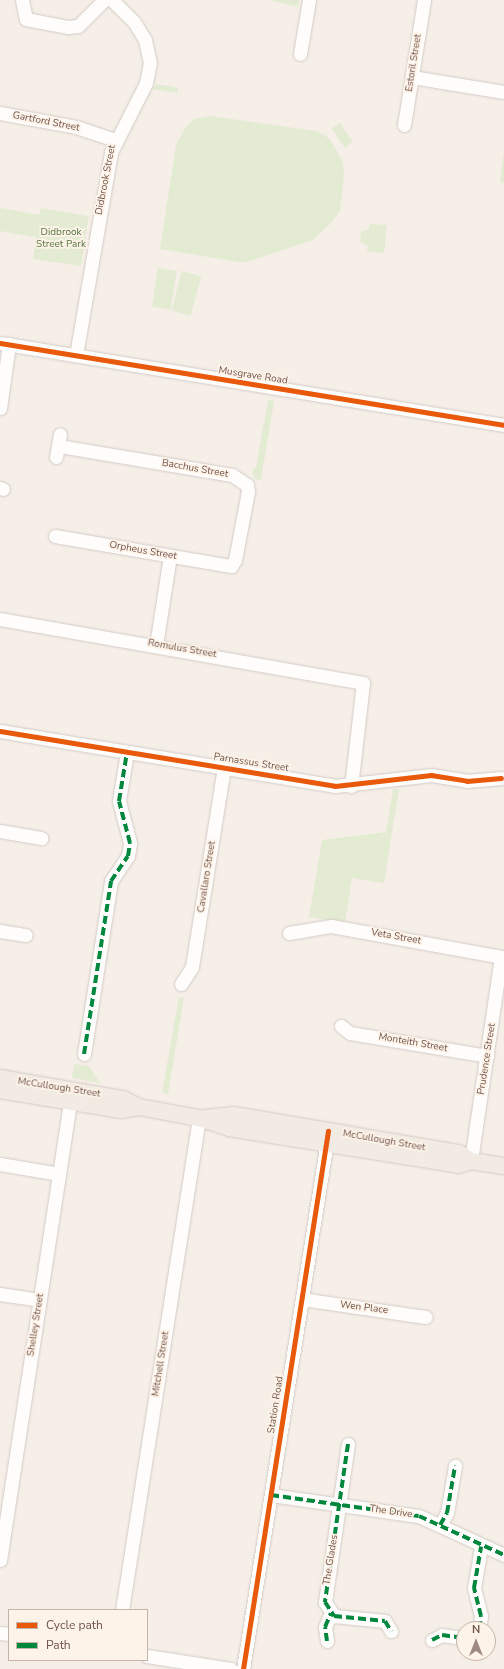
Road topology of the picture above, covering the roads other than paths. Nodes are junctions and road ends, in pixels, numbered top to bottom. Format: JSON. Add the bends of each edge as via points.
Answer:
{"nodes":[{"id":1,"x":22,"y":0,"type":"edge"},
{"id":2,"x":104,"y":0,"type":"edge"},
{"id":3,"x":112,"y":0,"type":"edge"},
{"id":4,"x":309,"y":0,"type":"edge"},
{"id":5,"x":424,"y":0,"type":"edge"},
{"id":6,"x":300,"y":54,"type":"dead end"},
{"id":7,"x":412,"y":77,"type":"junction"},
{"id":8,"x":504,"y":92,"type":"edge"},
{"id":9,"x":0,"y":113,"type":"edge"},
{"id":10,"x":404,"y":125,"type":"dead end"},
{"id":11,"x":114,"y":140,"type":"junction"},
{"id":12,"x":4,"y":344,"type":"edge"},
{"id":13,"x":76,"y":355,"type":"junction"},
{"id":14,"x":0,"y":408,"type":"edge"},
{"id":15,"x":504,"y":425,"type":"edge"},
{"id":16,"x":58,"y":446,"type":"dead end"},
{"id":17,"x":55,"y":536,"type":"dead end"},
{"id":18,"x":170,"y":556,"type":"junction"},
{"id":19,"x":230,"y":566,"type":"joint"},
{"id":20,"x":0,"y":619,"type":"edge"},
{"id":21,"x":156,"y":645,"type":"junction"},
{"id":22,"x":0,"y":731,"type":"edge"},
{"id":23,"x":127,"y":752,"type":"junction"},
{"id":24,"x":224,"y":768,"type":"junction"},
{"id":25,"x":501,"y":778,"type":"dead end"},
{"id":26,"x":351,"y":786,"type":"junction"},
{"id":27,"x":0,"y":831,"type":"edge"},
{"id":28,"x":41,"y":838,"type":"dead end"},
{"id":29,"x":0,"y":931,"type":"edge"},
{"id":30,"x":289,"y":933,"type":"dead end"},
{"id":31,"x":26,"y":935,"type":"dead end"},
{"id":32,"x":501,"y":957,"type":"joint"},
{"id":33,"x":182,"y":984,"type":"dead end"},
{"id":34,"x":341,"y":1026,"type":"dead end"},
{"id":35,"x":84,"y":1054,"type":"dead end"},
{"id":36,"x":487,"y":1056,"type":"junction"},
{"id":37,"x":0,"y":1078,"type":"edge"},
{"id":38,"x":0,"y":1090,"type":"edge"},
{"id":39,"x":71,"y":1096,"type":"junction"},
{"id":40,"x":199,"y":1118,"type":"junction"},
{"id":41,"x":327,"y":1138,"type":"junction"},
{"id":42,"x":471,"y":1161,"type":"junction"},
{"id":43,"x":0,"y":1164,"type":"edge"},
{"id":44,"x":504,"y":1166,"type":"edge"},
{"id":45,"x":59,"y":1174,"type":"junction"},
{"id":46,"x":0,"y":1294,"type":"edge"},
{"id":47,"x":302,"y":1299,"type":"junction"},
{"id":48,"x":40,"y":1300,"type":"junction"},
{"id":49,"x":426,"y":1317,"type":"dead end"},
{"id":50,"x":348,"y":1444,"type":"dead end"},
{"id":51,"x":455,"y":1466,"type":"dead end"},
{"id":52,"x":271,"y":1495,"type":"junction"},
{"id":53,"x":340,"y":1505,"type":"junction"},
{"id":54,"x":440,"y":1525,"type":"junction"},
{"id":55,"x":481,"y":1547,"type":"junction"},
{"id":56,"x":504,"y":1555,"type":"edge"},
{"id":57,"x":0,"y":1560,"type":"edge"},
{"id":58,"x":122,"y":1609,"type":"edge"},
{"id":59,"x":331,"y":1613,"type":"junction"},
{"id":60,"x":480,"y":1621,"type":"edge"},
{"id":61,"x":391,"y":1631,"type":"dead end"},
{"id":62,"x":456,"y":1637,"type":"edge"},
{"id":63,"x":432,"y":1640,"type":"dead end"},
{"id":64,"x":327,"y":1642,"type":"dead end"},
{"id":65,"x":148,"y":1656,"type":"edge"},
{"id":66,"x":232,"y":1669,"type":"edge"},
{"id":67,"x":243,"y":1669,"type":"edge"}],
"edges":[{"from":1,"to":2,"type":"street","via":[[26,19],[78,26]]},
{"from":3,"to":11,"type":"street","name":"Didbrook Street","via":[[134,22],[145,40],[150,63],[146,83]]},
{"from":4,"to":6,"type":"street"},
{"from":5,"to":7,"type":"street","name":"Estoril Street"},
{"from":7,"to":8,"type":"street"},
{"from":7,"to":10,"type":"street","name":"Estoril Street"},
{"from":9,"to":11,"type":"street","name":"Gartford Street","via":[[76,127]]},
{"from":11,"to":13,"type":"street","name":"Didbrook Street"},
{"from":12,"to":13,"type":"street","name":"Musgrave Road"},
{"from":12,"to":14,"type":"street"},
{"from":13,"to":15,"type":"street","name":"Musgrave Road"},
{"from":16,"to":19,"type":"street","name":"Bacchus Street","via":[[239,478],[247,484],[248,491],[235,560]]},
{"from":17,"to":18,"type":"street","name":"Orpheus Street"},
{"from":18,"to":19,"type":"street","name":"Orpheus Street"},
{"from":18,"to":21,"type":"street"},
{"from":20,"to":21,"type":"street","name":"Romulus Street"},
{"from":21,"to":26,"type":"street","name":"Romulus Street","via":[[363,683]]},
{"from":22,"to":23,"type":"street","name":"Parnassus Street"},
{"from":23,"to":24,"type":"street","name":"Parnassus Street"},
{"from":23,"to":35,"type":"street","via":[[119,801],[130,842],[128,856],[111,881]]},
{"from":24,"to":26,"type":"street","name":"Parnassus Street","via":[[335,786]]},
{"from":24,"to":33,"type":"street","name":"Cavallaro Street","via":[[192,967]]},
{"from":25,"to":26,"type":"street","name":"Parnassus Street","via":[[467,781],[431,775]]},
{"from":27,"to":28,"type":"street"},
{"from":29,"to":31,"type":"street"},
{"from":30,"to":32,"type":"street","name":"Veta Street","via":[[331,926]]},
{"from":32,"to":36,"type":"street","name":"Prudence Street"},
{"from":34,"to":36,"type":"street","name":"Monteith Street","via":[[350,1032]]},
{"from":36,"to":42,"type":"street","name":"Prudence Street"},
{"from":37,"to":39,"type":"main road","name":"McCullough Street"},
{"from":38,"to":39,"type":"main road","name":"McCullough Street"},
{"from":39,"to":40,"type":"main road","name":"McCullough Street","via":[[122,1110],[139,1107]]},
{"from":39,"to":45,"type":"street","name":"Shelley Street"},
{"from":40,"to":41,"type":"main road","name":"McCullough Street","via":[[234,1116]]},
{"from":40,"to":58,"type":"street","name":"Mitchell Street"},
{"from":41,"to":42,"type":"main road","name":"McCullough Street","via":[[459,1165]]},
{"from":41,"to":47,"type":"street","name":"Station Road"},
{"from":42,"to":44,"type":"main road","name":"McCullough Street"},
{"from":43,"to":45,"type":"street"},
{"from":45,"to":48,"type":"street","name":"Shelley Street"},
{"from":46,"to":48,"type":"street"},
{"from":47,"to":49,"type":"street","name":"Wen Place"},
{"from":47,"to":52,"type":"street","name":"Station Road"},
{"from":48,"to":57,"type":"street","name":"Shelley Street"},
{"from":50,"to":53,"type":"street","name":"The Glades"},
{"from":51,"to":54,"type":"street","via":[[447,1513]]},
{"from":52,"to":53,"type":"street","name":"The Drive"},
{"from":52,"to":67,"type":"street","name":"Station Road"},
{"from":53,"to":54,"type":"street","name":"The Drive","via":[[419,1516]]},
{"from":53,"to":59,"type":"street","name":"The Glades","via":[[325,1602]]},
{"from":54,"to":55,"type":"street","name":"The Drive"},
{"from":55,"to":56,"type":"street","name":"The Drive"},
{"from":55,"to":60,"type":"street","via":[[474,1588]]},
{"from":59,"to":61,"type":"street","via":[[385,1622]]},
{"from":59,"to":64,"type":"street","via":[[324,1627]]},
{"from":62,"to":63,"type":"street","via":[[442,1635]]},
{"from":65,"to":66,"type":"street"}]}
